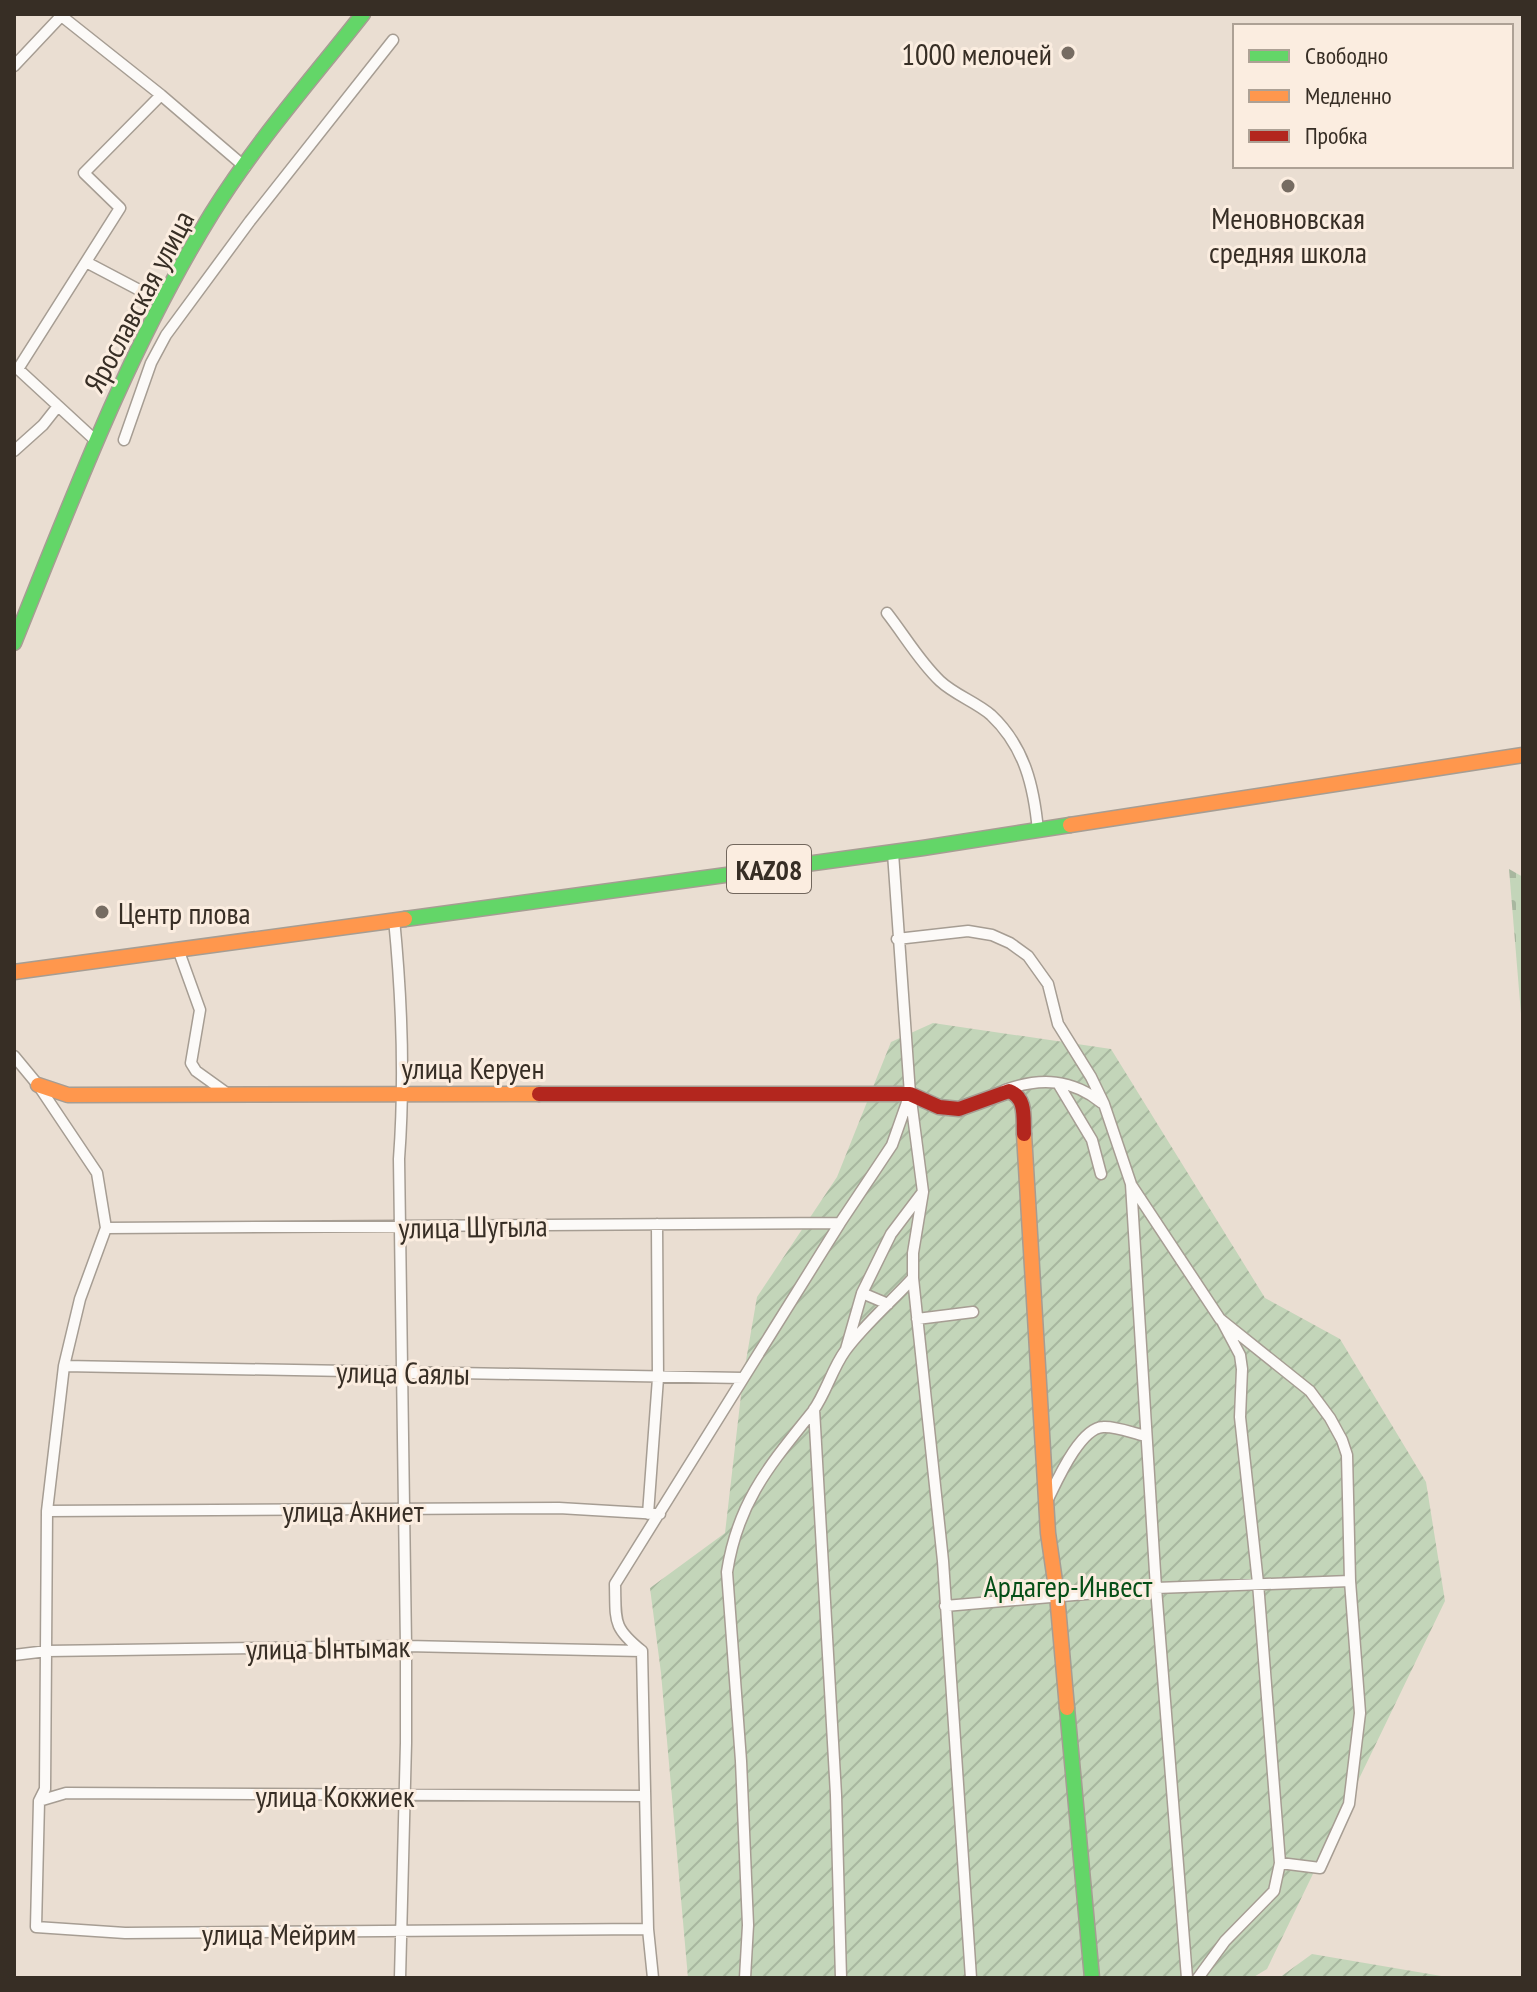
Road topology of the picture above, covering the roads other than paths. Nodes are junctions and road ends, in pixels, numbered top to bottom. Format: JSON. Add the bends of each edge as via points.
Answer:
{"nodes":[{"id":1,"x":363,"y":14,"type":"edge"},
{"id":2,"x":61,"y":15,"type":"edge"},
{"id":3,"x":393,"y":40,"type":"dead end"},
{"id":4,"x":14,"y":66,"type":"edge"},
{"id":5,"x":161,"y":95,"type":"junction"},
{"id":6,"x":245,"y":167,"type":"junction"},
{"id":7,"x":86,"y":262,"type":"junction"},
{"id":8,"x":162,"y":302,"type":"junction"},
{"id":9,"x":16,"y":367,"type":"edge"},
{"id":10,"x":58,"y":406,"type":"junction"},
{"id":11,"x":95,"y":440,"type":"junction"},
{"id":12,"x":124,"y":440,"type":"dead end"},
{"id":13,"x":14,"y":451,"type":"edge"},
{"id":14,"x":887,"y":613,"type":"dead end"},
{"id":15,"x":14,"y":643,"type":"edge"},
{"id":16,"x":1523,"y":755,"type":"edge"},
{"id":17,"x":1038,"y":831,"type":"junction"},
{"id":18,"x":893,"y":853,"type":"junction"},
{"id":19,"x":394,"y":919,"type":"junction"},
{"id":20,"x":897,"y":939,"type":"junction"},
{"id":21,"x":178,"y":949,"type":"junction"},
{"id":22,"x":14,"y":972,"type":"edge"},
{"id":23,"x":14,"y":1056,"type":"edge"},
{"id":24,"x":38,"y":1085,"type":"junction"},
{"id":25,"x":1059,"y":1085,"type":"junction"},
{"id":26,"x":1005,"y":1091,"type":"junction"},
{"id":27,"x":404,"y":1093,"type":"junction"},
{"id":28,"x":228,"y":1094,"type":"junction"},
{"id":29,"x":910,"y":1094,"type":"junction"},
{"id":30,"x":1104,"y":1104,"type":"junction"},
{"id":31,"x":1101,"y":1174,"type":"dead end"},
{"id":32,"x":1131,"y":1184,"type":"junction"},
{"id":33,"x":923,"y":1192,"type":"junction"},
{"id":34,"x":840,"y":1223,"type":"junction"},
{"id":35,"x":657,"y":1224,"type":"junction"},
{"id":36,"x":399,"y":1227,"type":"junction"},
{"id":37,"x":106,"y":1228,"type":"junction"},
{"id":38,"x":913,"y":1278,"type":"junction"},
{"id":39,"x":862,"y":1293,"type":"junction"},
{"id":40,"x":888,"y":1304,"type":"junction"},
{"id":41,"x":973,"y":1312,"type":"dead end"},
{"id":42,"x":917,"y":1319,"type":"junction"},
{"id":43,"x":1223,"y":1321,"type":"junction"},
{"id":44,"x":845,"y":1351,"type":"junction"},
{"id":45,"x":64,"y":1366,"type":"junction"},
{"id":46,"x":400,"y":1372,"type":"junction"},
{"id":47,"x":658,"y":1378,"type":"junction"},
{"id":48,"x":743,"y":1378,"type":"junction"},
{"id":49,"x":814,"y":1409,"type":"junction"},
{"id":50,"x":1146,"y":1436,"type":"junction"},
{"id":51,"x":1047,"y":1501,"type":"junction"},
{"id":52,"x":402,"y":1510,"type":"junction"},
{"id":53,"x":47,"y":1511,"type":"junction"},
{"id":54,"x":654,"y":1514,"type":"junction"},
{"id":55,"x":1350,"y":1581,"type":"junction"},
{"id":56,"x":1258,"y":1583,"type":"junction"},
{"id":57,"x":1156,"y":1588,"type":"junction"},
{"id":58,"x":1057,"y":1595,"type":"junction"},
{"id":59,"x":945,"y":1606,"type":"junction"},
{"id":60,"x":406,"y":1646,"type":"junction"},
{"id":61,"x":47,"y":1651,"type":"junction"},
{"id":62,"x":642,"y":1651,"type":"junction"},
{"id":63,"x":14,"y":1655,"type":"edge"},
{"id":64,"x":403,"y":1796,"type":"junction"},
{"id":65,"x":645,"y":1796,"type":"junction"},
{"id":66,"x":39,"y":1801,"type":"junction"},
{"id":67,"x":1280,"y":1863,"type":"junction"},
{"id":68,"x":648,"y":1929,"type":"junction"},
{"id":69,"x":401,"y":1933,"type":"junction"},
{"id":70,"x":400,"y":1978,"type":"edge"},
{"id":71,"x":653,"y":1978,"type":"edge"},
{"id":72,"x":745,"y":1978,"type":"edge"},
{"id":73,"x":841,"y":1978,"type":"edge"},
{"id":74,"x":971,"y":1978,"type":"edge"},
{"id":75,"x":1092,"y":1978,"type":"edge"},
{"id":76,"x":1187,"y":1978,"type":"edge"},
{"id":77,"x":1198,"y":1978,"type":"edge"}],
"edges":[{"from":1,"to":6,"type":"main road","name":"Ярославская улица"},
{"from":2,"to":4,"type":"street"},
{"from":2,"to":5,"type":"street"},
{"from":3,"to":12,"type":"street","via":[[166,335]]},
{"from":5,"to":6,"type":"street"},
{"from":5,"to":7,"type":"street","via":[[84,173],[120,208]]},
{"from":6,"to":8,"type":"main road","name":"Ярославская улица","via":[[198,235]]},
{"from":7,"to":8,"type":"street"},
{"from":7,"to":9,"type":"street"},
{"from":8,"to":11,"type":"main road","name":"Ярославская улица"},
{"from":9,"to":10,"type":"street"},
{"from":10,"to":11,"type":"street"},
{"from":10,"to":13,"type":"street"},
{"from":11,"to":15,"type":"main road","name":"Ярославская улица"},
{"from":14,"to":17,"type":"street","via":[[923,664],[989,714],[1020,752],[1032,785]]},
{"from":16,"to":17,"type":"main road","number":"KAZ08"},
{"from":17,"to":18,"type":"main road","number":"KAZ08"},
{"from":18,"to":19,"type":"main road","number":"KAZ08"},
{"from":18,"to":20,"type":"street"},
{"from":19,"to":21,"type":"main road","number":"KAZ08"},
{"from":19,"to":27,"type":"street"},
{"from":20,"to":29,"type":"street"},
{"from":20,"to":30,"type":"street","via":[[968,931],[992,935],[1028,956],[1048,984],[1058,1024]]},
{"from":21,"to":22,"type":"main road","number":"KAZ08"},
{"from":21,"to":28,"type":"street","via":[[200,1010],[191,1063]]},
{"from":23,"to":24,"type":"street"},
{"from":24,"to":28,"type":"main road","name":"улица Керуен","via":[[68,1095]]},
{"from":24,"to":37,"type":"street","via":[[97,1173]]},
{"from":25,"to":26,"type":"street","via":[[1028,1082]]},
{"from":25,"to":30,"type":"street","via":[[1080,1089]]},
{"from":25,"to":31,"type":"street","via":[[1092,1140]]},
{"from":26,"to":29,"type":"main road","via":[[963,1109],[935,1108]]},
{"from":26,"to":51,"type":"main road","via":[[1018,1094],[1022,1101]]},
{"from":27,"to":28,"type":"main road","name":"улица Керуен"},
{"from":27,"to":29,"type":"main road","name":"улица Керуен"},
{"from":27,"to":36,"type":"street"},
{"from":29,"to":33,"type":"street"},
{"from":29,"to":34,"type":"street","via":[[892,1145]]},
{"from":30,"to":32,"type":"street"},
{"from":32,"to":43,"type":"street"},
{"from":32,"to":50,"type":"street"},
{"from":33,"to":38,"type":"street"},
{"from":33,"to":39,"type":"street","via":[[891,1234]]},
{"from":34,"to":35,"type":"street","name":"улица Шугыла"},
{"from":34,"to":48,"type":"street"},
{"from":35,"to":36,"type":"street","name":"улица Шугыла"},
{"from":35,"to":47,"type":"street"},
{"from":36,"to":37,"type":"street","name":"улица Шугыла"},
{"from":36,"to":46,"type":"street"},
{"from":37,"to":45,"type":"street","via":[[80,1299]]},
{"from":38,"to":40,"type":"street"},
{"from":38,"to":42,"type":"street"},
{"from":39,"to":40,"type":"street"},
{"from":39,"to":44,"type":"street"},
{"from":40,"to":44,"type":"street"},
{"from":41,"to":42,"type":"street"},
{"from":42,"to":59,"type":"street"},
{"from":43,"to":55,"type":"street","via":[[1310,1391],[1342,1440],[1347,1455]]},
{"from":43,"to":56,"type":"street","via":[[1242,1369],[1240,1417]]},
{"from":44,"to":49,"type":"street"},
{"from":45,"to":46,"type":"street","name":"улица Саялы"},
{"from":45,"to":53,"type":"street"},
{"from":46,"to":47,"type":"street","name":"улица Саялы"},
{"from":46,"to":52,"type":"street"},
{"from":47,"to":48,"type":"street","name":"улица Саялы"},
{"from":47,"to":54,"type":"street"},
{"from":48,"to":54,"type":"street"},
{"from":49,"to":72,"type":"street","via":[[755,1487],[732,1541],[727,1572],[741,1761]]},
{"from":49,"to":73,"type":"street"},
{"from":50,"to":51,"type":"street","via":[[1106,1427],[1092,1431],[1074,1448]]},
{"from":50,"to":57,"type":"street"},
{"from":51,"to":58,"type":"main road"},
{"from":52,"to":53,"type":"street","name":"улица Акниет"},
{"from":52,"to":54,"type":"street","name":"улица Акниет","via":[[559,1508]]},
{"from":52,"to":60,"type":"street"},
{"from":53,"to":61,"type":"street"},
{"from":54,"to":62,"type":"street","via":[[615,1584],[616,1622]]},
{"from":55,"to":56,"type":"street"},
{"from":55,"to":67,"type":"street","via":[[1360,1713],[1349,1804],[1320,1868]]},
{"from":56,"to":57,"type":"street"},
{"from":56,"to":67,"type":"street"},
{"from":57,"to":58,"type":"street"},
{"from":57,"to":76,"type":"street"},
{"from":58,"to":59,"type":"street"},
{"from":58,"to":75,"type":"main road"},
{"from":59,"to":74,"type":"street"},
{"from":60,"to":61,"type":"street","name":"улица Ынтымак"},
{"from":60,"to":62,"type":"street","name":"улица Ынтымак"},
{"from":60,"to":64,"type":"street"},
{"from":61,"to":63,"type":"street","name":"улица Ынтымак"},
{"from":61,"to":66,"type":"street","via":[[45,1789]]},
{"from":62,"to":65,"type":"street"},
{"from":64,"to":65,"type":"street","name":"улица Кокжиек"},
{"from":64,"to":66,"type":"street","name":"улица Кокжиек","via":[[66,1793]]},
{"from":64,"to":69,"type":"street"},
{"from":65,"to":68,"type":"street"},
{"from":66,"to":69,"type":"street","name":"улица Мейрим","via":[[36,1927],[125,1933]]},
{"from":67,"to":77,"type":"street","via":[[1274,1891],[1225,1941]]},
{"from":68,"to":69,"type":"street","name":"улица Мейрим"},
{"from":68,"to":71,"type":"street"},
{"from":69,"to":70,"type":"street"}]}
